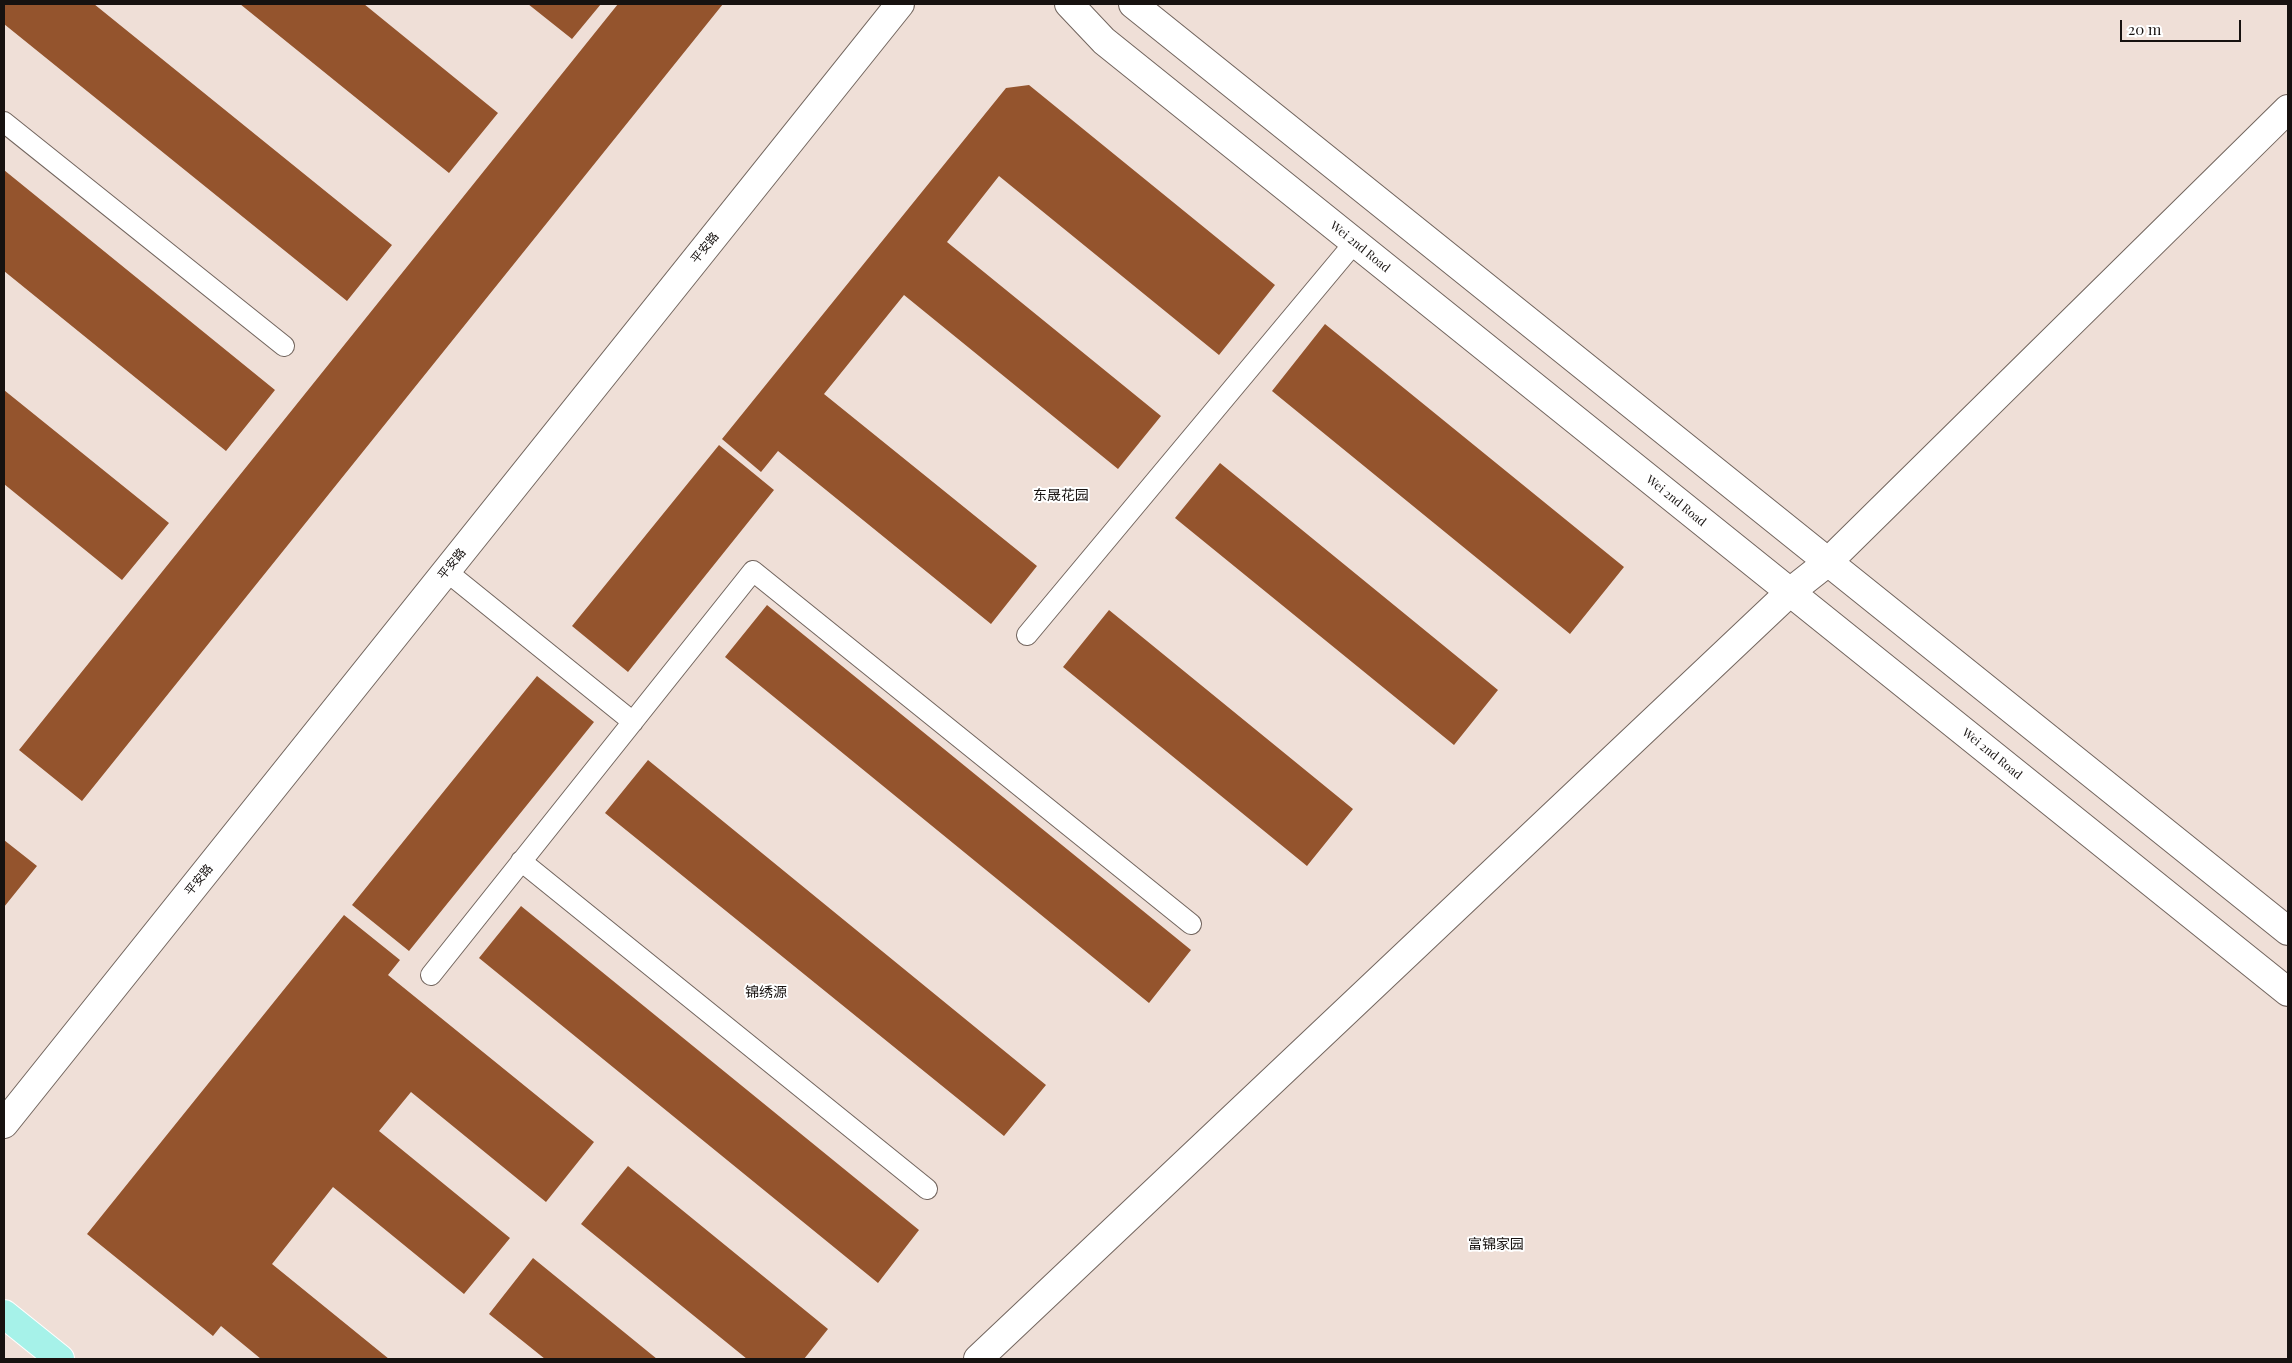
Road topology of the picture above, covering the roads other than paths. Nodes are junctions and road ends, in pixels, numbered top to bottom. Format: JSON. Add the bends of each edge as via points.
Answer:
{"nodes":[{"id":1,"x":900,"y":4,"type":"edge"},
{"id":2,"x":1070,"y":4,"type":"edge"},
{"id":3,"x":1133,"y":4,"type":"edge"},
{"id":4,"x":2288,"y":109,"type":"edge"},
{"id":5,"x":4,"y":122,"type":"edge"},
{"id":6,"x":1355,"y":242,"type":"junction"},
{"id":7,"x":284,"y":346,"type":"dead end"},
{"id":8,"x":1828,"y":562,"type":"junction"},
{"id":9,"x":446,"y":571,"type":"junction"},
{"id":10,"x":1790,"y":592,"type":"junction"},
{"id":11,"x":1027,"y":635,"type":"dead end"},
{"id":12,"x":633,"y":722,"type":"junction"},
{"id":13,"x":521,"y":861,"type":"junction"},
{"id":14,"x":1191,"y":924,"type":"dead end"},
{"id":15,"x":2288,"y":931,"type":"edge"},
{"id":16,"x":431,"y":974,"type":"dead end"},
{"id":17,"x":2288,"y":992,"type":"edge"},
{"id":18,"x":4,"y":1124,"type":"edge"},
{"id":19,"x":927,"y":1189,"type":"dead end"},
{"id":20,"x":4,"y":1314,"type":"edge"},
{"id":21,"x":60,"y":1359,"type":"edge"},
{"id":22,"x":978,"y":1359,"type":"edge"}],
"edges":[{"from":1,"to":9,"type":"street","name":"平安路"},
{"from":2,"to":6,"type":"street","name":"Wei 2nd Road","via":[[1104,41]]},
{"from":3,"to":8,"type":"street"},
{"from":4,"to":8,"type":"street"},
{"from":5,"to":7,"type":"lane"},
{"from":6,"to":10,"type":"street","name":"Wei 2nd Road"},
{"from":6,"to":11,"type":"lane"},
{"from":8,"to":10,"type":"street"},
{"from":8,"to":15,"type":"street"},
{"from":9,"to":12,"type":"lane"},
{"from":9,"to":18,"type":"street","name":"平安路"},
{"from":10,"to":17,"type":"street","name":"Wei 2nd Road"},
{"from":10,"to":22,"type":"street"},
{"from":12,"to":13,"type":"lane"},
{"from":12,"to":14,"type":"lane","via":[[753,571]]},
{"from":13,"to":16,"type":"lane"},
{"from":13,"to":19,"type":"lane"},
{"from":20,"to":21,"type":"main road"}]}
